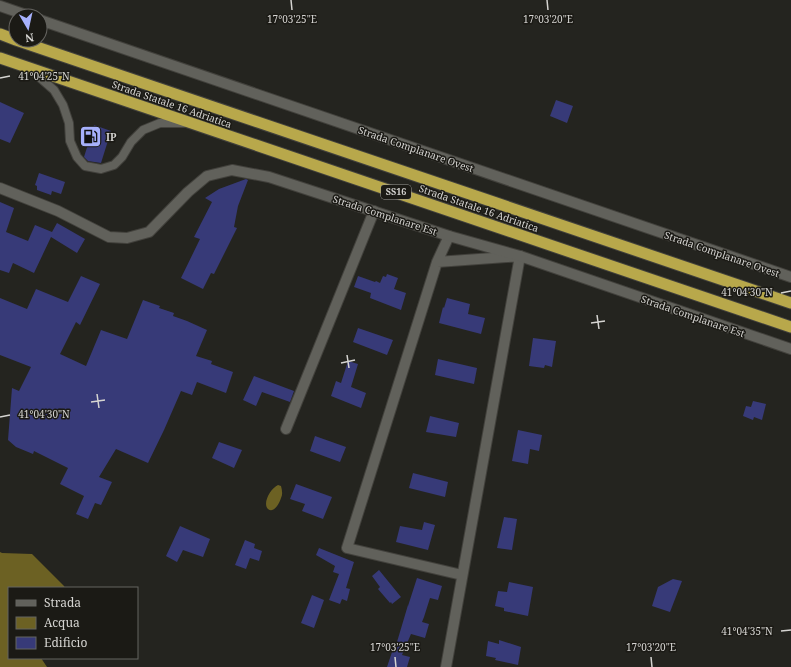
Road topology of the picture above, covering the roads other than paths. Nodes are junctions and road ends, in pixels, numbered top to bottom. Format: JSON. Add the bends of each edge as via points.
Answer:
{"nodes":[{"id":1,"x":48,"y":23,"type":"edge"},
{"id":2,"x":40,"y":48,"type":"edge"},
{"id":3,"x":0,"y":58,"type":"edge"},
{"id":4,"x":29,"y":68,"type":"junction"},
{"id":5,"x":191,"y":123,"type":"junction"},
{"id":6,"x":0,"y":188,"type":"edge"},
{"id":7,"x":374,"y":211,"type":"junction"},
{"id":8,"x":449,"y":236,"type":"junction"},
{"id":9,"x":520,"y":256,"type":"junction"},
{"id":10,"x":437,"y":262,"type":"junction"},
{"id":11,"x":791,"y":278,"type":"edge"},
{"id":12,"x":791,"y":303,"type":"edge"},
{"id":13,"x":791,"y":327,"type":"edge"},
{"id":14,"x":791,"y":349,"type":"edge"},
{"id":15,"x":286,"y":429,"type":"dead end"},
{"id":16,"x":462,"y":575,"type":"junction"},
{"id":17,"x":446,"y":667,"type":"edge"}],
"edges":[{"from":1,"to":11,"type":"street","name":"Strada Complanare Ovest"},
{"from":2,"to":12,"type":"highway","name":"Strada Statale 16 Adriatica","number":"SS16"},
{"from":3,"to":4,"type":"highway","name":"Strada Statale 16 Adriatica","number":"SS16"},
{"from":4,"to":5,"type":"highway","name":"Strada Statale 16 Adriatica","number":"SS16"},
{"from":4,"to":5,"type":"lane","via":[[54,90],[63,105],[69,123],[70,141],[77,157],[85,166],[101,169],[114,165],[143,130],[160,123]]},
{"from":5,"to":13,"type":"highway","name":"Strada Statale 16 Adriatica","number":"SS16"},
{"from":6,"to":7,"type":"street","name":"Strada Complanare Est","via":[[58,211],[109,237],[128,238],[148,232],[207,176],[232,170],[269,177]]},
{"from":7,"to":8,"type":"street","name":"Strada Complanare Est"},
{"from":7,"to":15,"type":"street"},
{"from":8,"to":9,"type":"street","name":"Strada Complanare Est"},
{"from":8,"to":10,"type":"street"},
{"from":9,"to":10,"type":"street"},
{"from":9,"to":14,"type":"street","name":"Strada Complanare Est"},
{"from":9,"to":16,"type":"street"},
{"from":10,"to":16,"type":"street","via":[[347,548]]},
{"from":16,"to":17,"type":"street"}]}
